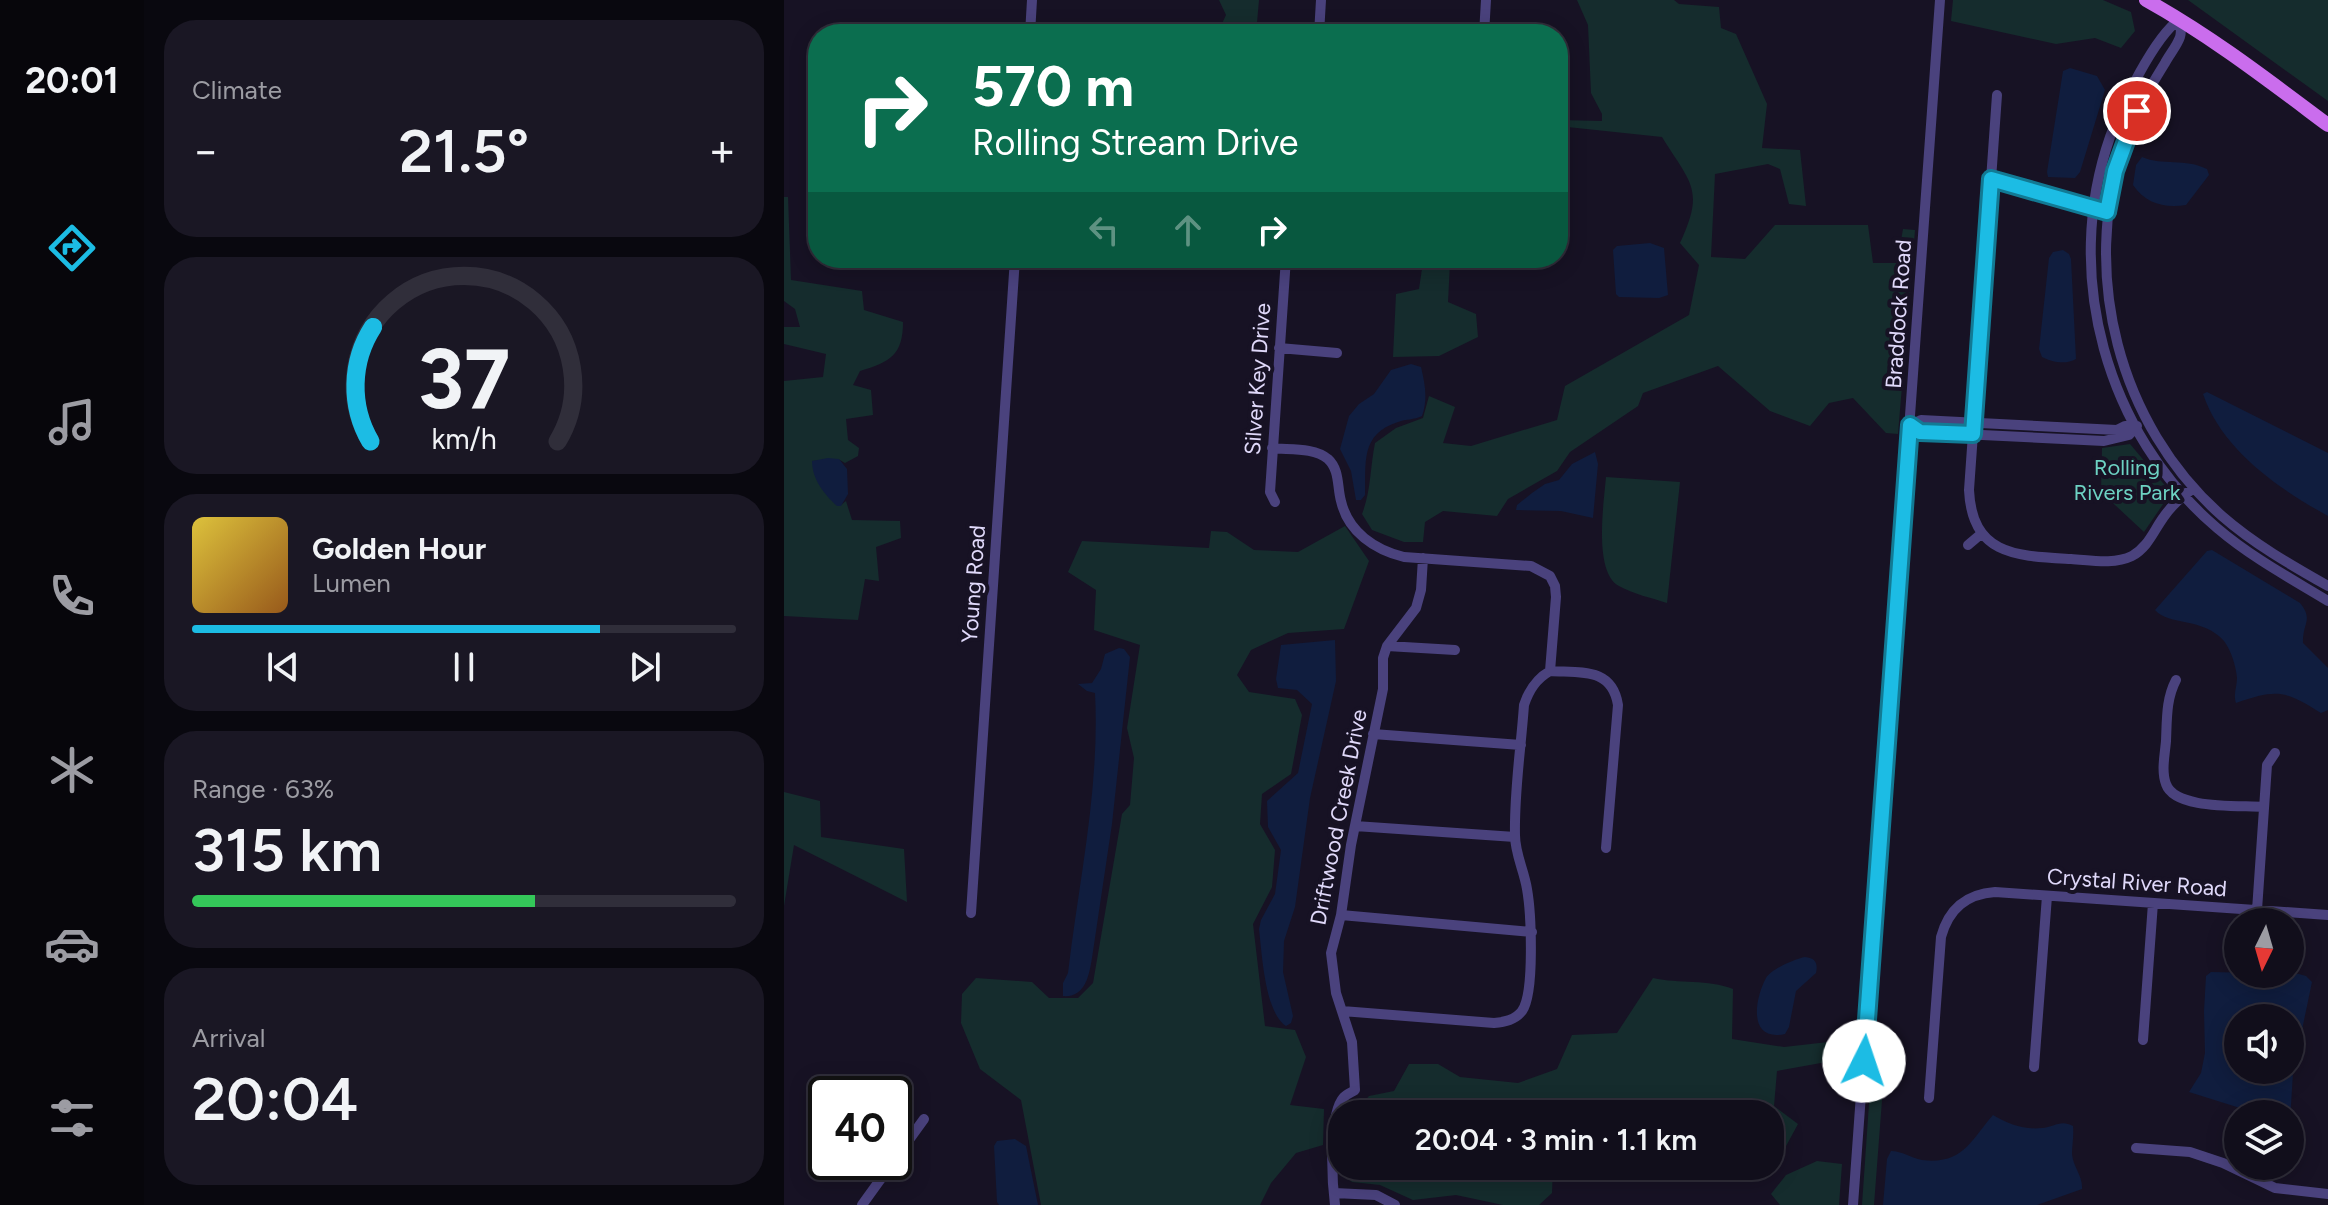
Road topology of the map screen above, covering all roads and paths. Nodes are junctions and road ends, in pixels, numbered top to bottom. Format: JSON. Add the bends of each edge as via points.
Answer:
{"nodes":[{"id":1,"x":1032,"y":0,"type":"edge"},
{"id":2,"x":1321,"y":0,"type":"edge"},
{"id":3,"x":1486,"y":0,"type":"edge"},
{"id":4,"x":1940,"y":0,"type":"edge"},
{"id":5,"x":2146,"y":0,"type":"edge"},
{"id":6,"x":2180,"y":19,"type":"junction"},
{"id":7,"x":1031,"y":24,"type":"edge"},
{"id":8,"x":1320,"y":24,"type":"edge"},
{"id":9,"x":1485,"y":24,"type":"edge"},
{"id":10,"x":1997,"y":95,"type":"dead end"},
{"id":11,"x":2328,"y":125,"type":"edge"},
{"id":12,"x":1991,"y":179,"type":"junction"},
{"id":13,"x":2093,"y":208,"type":"junction"},
{"id":14,"x":2107,"y":212,"type":"junction"},
{"id":15,"x":1014,"y":268,"type":"edge"},
{"id":16,"x":1285,"y":268,"type":"edge"},
{"id":17,"x":1279,"y":348,"type":"junction"},
{"id":18,"x":1337,"y":353,"type":"dead end"},
{"id":19,"x":2148,"y":420,"type":"junction"},
{"id":20,"x":1910,"y":425,"type":"junction"},
{"id":21,"x":2135,"y":427,"type":"junction"},
{"id":22,"x":1974,"y":429,"type":"junction"},
{"id":23,"x":1272,"y":448,"type":"junction"},
{"id":24,"x":2194,"y":488,"type":"junction"},
{"id":25,"x":2184,"y":495,"type":"junction"},
{"id":26,"x":1275,"y":502,"type":"dead end"},
{"id":27,"x":1981,"y":534,"type":"junction"},
{"id":28,"x":1968,"y":545,"type":"dead end"},
{"id":29,"x":1423,"y":558,"type":"junction"},
{"id":30,"x":2328,"y":586,"type":"edge"},
{"id":31,"x":2328,"y":601,"type":"edge"},
{"id":32,"x":1387,"y":646,"type":"junction"},
{"id":33,"x":1455,"y":650,"type":"dead end"},
{"id":34,"x":1550,"y":671,"type":"junction"},
{"id":35,"x":2176,"y":680,"type":"dead end"},
{"id":36,"x":1373,"y":734,"type":"junction"},
{"id":37,"x":1521,"y":745,"type":"junction"},
{"id":38,"x":2275,"y":753,"type":"dead end"},
{"id":39,"x":2264,"y":807,"type":"junction"},
{"id":40,"x":1355,"y":826,"type":"junction"},
{"id":41,"x":1515,"y":837,"type":"junction"},
{"id":42,"x":1606,"y":848,"type":"dead end"},
{"id":43,"x":2047,"y":896,"type":"junction"},
{"id":44,"x":2153,"y":903,"type":"junction"},
{"id":45,"x":2227,"y":908,"type":"edge"},
{"id":46,"x":2257,"y":908,"type":"edge"},
{"id":47,"x":971,"y":913,"type":"dead end"},
{"id":48,"x":2304,"y":913,"type":"edge"},
{"id":49,"x":1341,"y":915,"type":"junction"},
{"id":50,"x":2328,"y":915,"type":"edge"},
{"id":51,"x":1532,"y":932,"type":"junction"},
{"id":52,"x":1342,"y":1011,"type":"junction"},
{"id":53,"x":2143,"y":1040,"type":"dead end"},
{"id":54,"x":2034,"y":1067,"type":"dead end"},
{"id":55,"x":1929,"y":1098,"type":"dead end"},
{"id":56,"x":924,"y":1119,"type":"dead end"},
{"id":57,"x":2136,"y":1148,"type":"dead end"},
{"id":58,"x":1334,"y":1193,"type":"junction"},
{"id":59,"x":2328,"y":1194,"type":"edge"},
{"id":60,"x":862,"y":1205,"type":"edge"},
{"id":61,"x":1335,"y":1205,"type":"edge"},
{"id":62,"x":1395,"y":1205,"type":"edge"},
{"id":63,"x":1853,"y":1205,"type":"edge"}],
"edges":[{"from":1,"to":7,"type":"street"},
{"from":2,"to":8,"type":"street"},
{"from":3,"to":9,"type":"street"},
{"from":4,"to":20,"type":"street","name":"Braddock Road"},
{"from":5,"to":6,"type":"main road"},
{"from":6,"to":11,"type":"main road"},
{"from":6,"to":13,"type":"street","via":[[2168,27],[2123,106],[2104,156]]},
{"from":6,"to":14,"type":"street","via":[[2181,35],[2127,133]]},
{"from":10,"to":12,"type":"street"},
{"from":12,"to":13,"type":"street"},
{"from":12,"to":22,"type":"street"},
{"from":13,"to":14,"type":"street"},
{"from":13,"to":21,"type":"street","via":[[2092,289],[2098,328]]},
{"from":14,"to":19,"type":"street","via":[[2106,274],[2114,331]]},
{"from":15,"to":47,"type":"street","name":"Young Road"},
{"from":16,"to":17,"type":"street","name":"Silver Key Drive"},
{"from":17,"to":18,"type":"street"},
{"from":17,"to":23,"type":"street","name":"Silver Key Drive"},
{"from":19,"to":21,"type":"street"},
{"from":19,"to":24,"type":"street"},
{"from":20,"to":22,"type":"street","via":[[1920,432]]},
{"from":20,"to":63,"type":"street","name":"Braddock Road"},
{"from":21,"to":22,"type":"street","via":[[2129,435],[2104,441]]},
{"from":21,"to":25,"type":"street"},
{"from":22,"to":27,"type":"street","via":[[1969,508]]},
{"from":23,"to":26,"type":"street","name":"Silver Key Drive","via":[[1270,492]]},
{"from":23,"to":29,"type":"street","via":[[1327,458],[1334,467],[1341,503],[1366,541],[1388,553]]},
{"from":24,"to":25,"type":"street"},
{"from":24,"to":30,"type":"street","via":[[2245,535]]},
{"from":25,"to":27,"type":"street","via":[[2141,549],[2114,561],[2018,556]]},
{"from":25,"to":31,"type":"street","via":[[2238,544]]},
{"from":27,"to":28,"type":"street"},
{"from":29,"to":32,"type":"street","via":[[1416,608]]},
{"from":29,"to":34,"type":"street","via":[[1531,566],[1554,575]]},
{"from":32,"to":33,"type":"street"},
{"from":32,"to":36,"type":"street","name":"Driftwood Creek Drive"},
{"from":34,"to":37,"type":"street","via":[[1528,692]]},
{"from":34,"to":42,"type":"street","via":[[1594,674],[1617,684]]},
{"from":35,"to":39,"type":"street","via":[[2169,693],[2163,773],[2168,790],[2190,802]]},
{"from":36,"to":37,"type":"street"},
{"from":36,"to":40,"type":"street","name":"Driftwood Creek Drive"},
{"from":37,"to":41,"type":"street"},
{"from":38,"to":39,"type":"street","via":[[2267,765]]},
{"from":39,"to":46,"type":"street"},
{"from":40,"to":41,"type":"street"},
{"from":40,"to":49,"type":"street","name":"Driftwood Creek Drive"},
{"from":41,"to":51,"type":"street"},
{"from":43,"to":44,"type":"street","name":"Crystal River Road"},
{"from":43,"to":54,"type":"street"},
{"from":43,"to":55,"type":"street","name":"Crystal River Road","via":[[1982,893],[1950,915],[1941,937]]},
{"from":44,"to":45,"type":"street","name":"Crystal River Road"},
{"from":44,"to":53,"type":"street"},
{"from":48,"to":50,"type":"street","name":"Crystal River Road"},
{"from":49,"to":51,"type":"street"},
{"from":49,"to":52,"type":"street","name":"Driftwood Creek Drive","via":[[1331,953]]},
{"from":51,"to":52,"type":"street","via":[[1527,996],[1515,1021]]},
{"from":52,"to":58,"type":"street","name":"Driftwood Creek Drive","via":[[1352,1042],[1355,1090],[1337,1111]]},
{"from":56,"to":60,"type":"street"},
{"from":57,"to":59,"type":"street","via":[[2190,1152],[2275,1188]]},
{"from":58,"to":61,"type":"street"},
{"from":58,"to":62,"type":"street","via":[[1376,1195]]}]}
